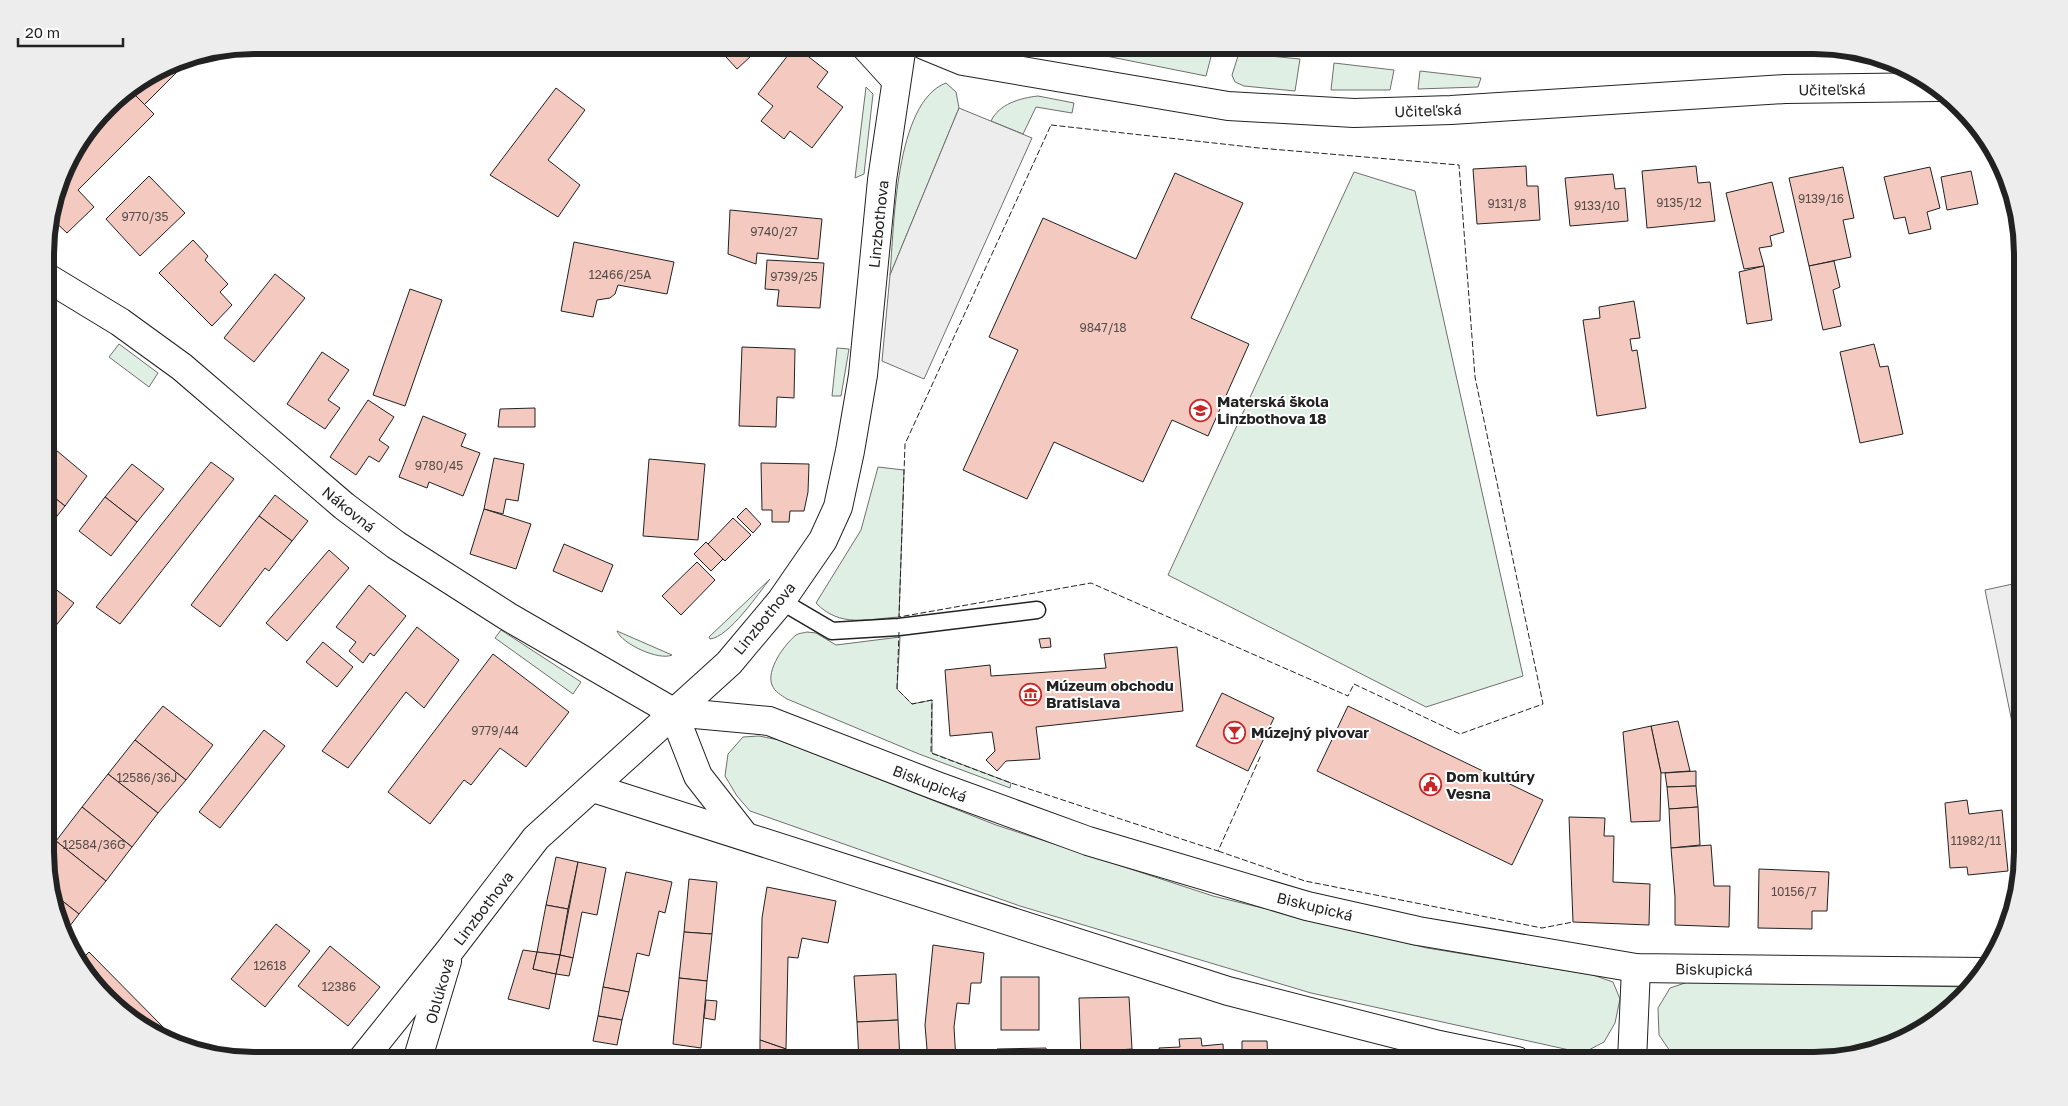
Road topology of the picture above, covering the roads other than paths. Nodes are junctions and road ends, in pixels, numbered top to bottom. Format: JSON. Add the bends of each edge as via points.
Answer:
{"nodes":[{"id":1,"x":872,"y":54,"type":"edge"},
{"id":2,"x":900,"y":54,"type":"edge"},
{"id":3,"x":945,"y":54,"type":"edge"},
{"id":4,"x":895,"y":79,"type":"junction"},
{"id":5,"x":1925,"y":87,"type":"edge"},
{"id":6,"x":54,"y":282,"type":"edge"},
{"id":7,"x":780,"y":601,"type":"junction"},
{"id":8,"x":1037,"y":610,"type":"dead end"},
{"id":9,"x":673,"y":712,"type":"junction"},
{"id":10,"x":593,"y":788,"type":"junction"},
{"id":11,"x":744,"y":835,"type":"junction"},
{"id":12,"x":450,"y":950,"type":"junction"},
{"id":13,"x":1636,"y":968,"type":"junction"},
{"id":14,"x":1975,"y":972,"type":"edge"},
{"id":15,"x":368,"y":1052,"type":"edge"},
{"id":16,"x":421,"y":1052,"type":"edge"},
{"id":17,"x":1475,"y":1052,"type":"edge"},
{"id":18,"x":1632,"y":1052,"type":"edge"}],
"edges":[{"from":1,"to":4,"type":"street"},
{"from":2,"to":4,"type":"street","name":"Linzbothova"},
{"from":3,"to":5,"type":"street","name":"Učiteľská","via":[[962,61],[1228,106],[1354,113],[1785,89]]},
{"from":4,"to":7,"type":"street","name":"Linzbothova","via":[[863,375],[838,507],[823,540]]},
{"from":6,"to":9,"type":"street","name":"Nákovná","via":[[120,322],[182,367],[344,506],[396,545],[507,616]]},
{"from":7,"to":8,"type":"lane","via":[[832,630],[899,627]]},
{"from":7,"to":9,"type":"street","name":"Linzbothova","via":[[729,663]]},
{"from":9,"to":10,"type":"street","name":"Linzbothova"},
{"from":9,"to":11,"type":"street","via":[[698,776]]},
{"from":9,"to":13,"type":"street","name":"Biskupická","via":[[770,721],[1088,841],[1307,906],[1418,931]]},
{"from":10,"to":11,"type":"street"},
{"from":10,"to":12,"type":"street","name":"Linzbothova","via":[[536,838]]},
{"from":11,"to":17,"type":"street","via":[[1228,991]]},
{"from":12,"to":15,"type":"street","name":"Linzbothova"},
{"from":12,"to":16,"type":"street","name":"Oblúková"},
{"from":13,"to":14,"type":"street","name":"Biskupická"},
{"from":13,"to":18,"type":"street"}]}
